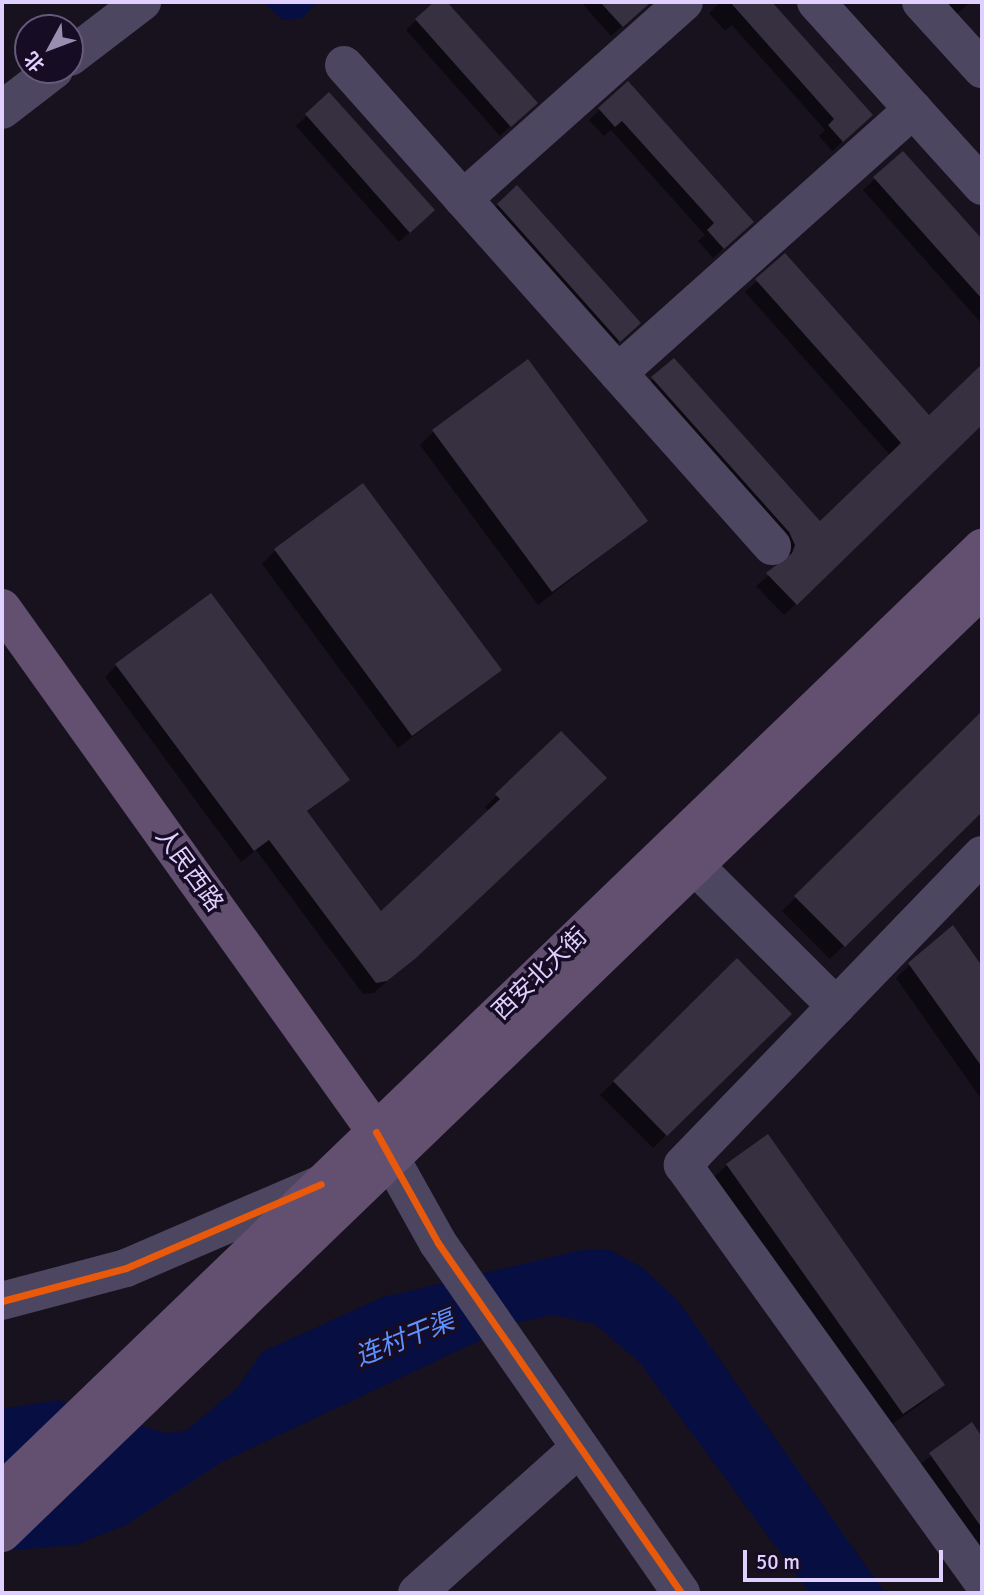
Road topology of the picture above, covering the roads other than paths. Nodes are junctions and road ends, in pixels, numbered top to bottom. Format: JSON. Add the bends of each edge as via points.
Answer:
{"nodes":[{"id":1,"x":142,"y":2,"type":"edge"},
{"id":2,"x":684,"y":2,"type":"edge"},
{"id":3,"x":816,"y":2,"type":"edge"},
{"id":4,"x":921,"y":2,"type":"edge"},
{"id":5,"x":84,"y":46,"type":"edge"},
{"id":6,"x":344,"y":65,"type":"dead end"},
{"id":7,"x":982,"y":69,"type":"edge"},
{"id":8,"x":36,"y":84,"type":"edge"},
{"id":9,"x":2,"y":110,"type":"edge"},
{"id":10,"x":913,"y":110,"type":"junction"},
{"id":11,"x":982,"y":186,"type":"edge"},
{"id":12,"x":463,"y":199,"type":"junction"},
{"id":13,"x":618,"y":373,"type":"junction"},
{"id":14,"x":772,"y":546,"type":"dead end"},
{"id":15,"x":982,"y":548,"type":"edge"},
{"id":16,"x":982,"y":589,"type":"edge"},
{"id":17,"x":2,"y":608,"type":"edge"},
{"id":18,"x":982,"y":855,"type":"edge"},
{"id":19,"x":695,"y":866,"type":"junction"},
{"id":20,"x":836,"y":1006,"type":"junction"},
{"id":21,"x":383,"y":1145,"type":"junction"},
{"id":22,"x":321,"y":1184,"type":"junction"},
{"id":23,"x":2,"y":1301,"type":"edge"},
{"id":24,"x":115,"y":1403,"type":"junction"},
{"id":25,"x":579,"y":1448,"type":"junction"},
{"id":26,"x":2,"y":1492,"type":"edge"},
{"id":27,"x":2,"y":1533,"type":"edge"},
{"id":28,"x":982,"y":1581,"type":"edge"},
{"id":29,"x":417,"y":1593,"type":"edge"},
{"id":30,"x":681,"y":1593,"type":"edge"}],
"edges":[{"from":1,"to":5,"type":"street"},
{"from":2,"to":12,"type":"street"},
{"from":3,"to":10,"type":"street"},
{"from":4,"to":7,"type":"street"},
{"from":6,"to":12,"type":"street"},
{"from":8,"to":9,"type":"street"},
{"from":10,"to":11,"type":"street"},
{"from":10,"to":13,"type":"street"},
{"from":12,"to":13,"type":"street"},
{"from":13,"to":14,"type":"street"},
{"from":15,"to":21,"type":"main road","name":"西安北大街"},
{"from":16,"to":19,"type":"main road","name":"西安北大街"},
{"from":17,"to":21,"type":"main road","name":"人民西路"},
{"from":18,"to":20,"type":"street"},
{"from":19,"to":20,"type":"street"},
{"from":19,"to":21,"type":"main road","name":"西安北大街"},
{"from":20,"to":28,"type":"street","via":[[683,1165]]},
{"from":21,"to":22,"type":"main road","name":"西安北大街"},
{"from":21,"to":24,"type":"main road","name":"西安北大街"},
{"from":21,"to":25,"type":"street","via":[[438,1243]]},
{"from":22,"to":23,"type":"street","via":[[126,1268]]},
{"from":22,"to":24,"type":"main road","name":"西安北大街"},
{"from":24,"to":26,"type":"main road"},
{"from":24,"to":27,"type":"main road"},
{"from":25,"to":29,"type":"street"},
{"from":25,"to":30,"type":"street"}]}
